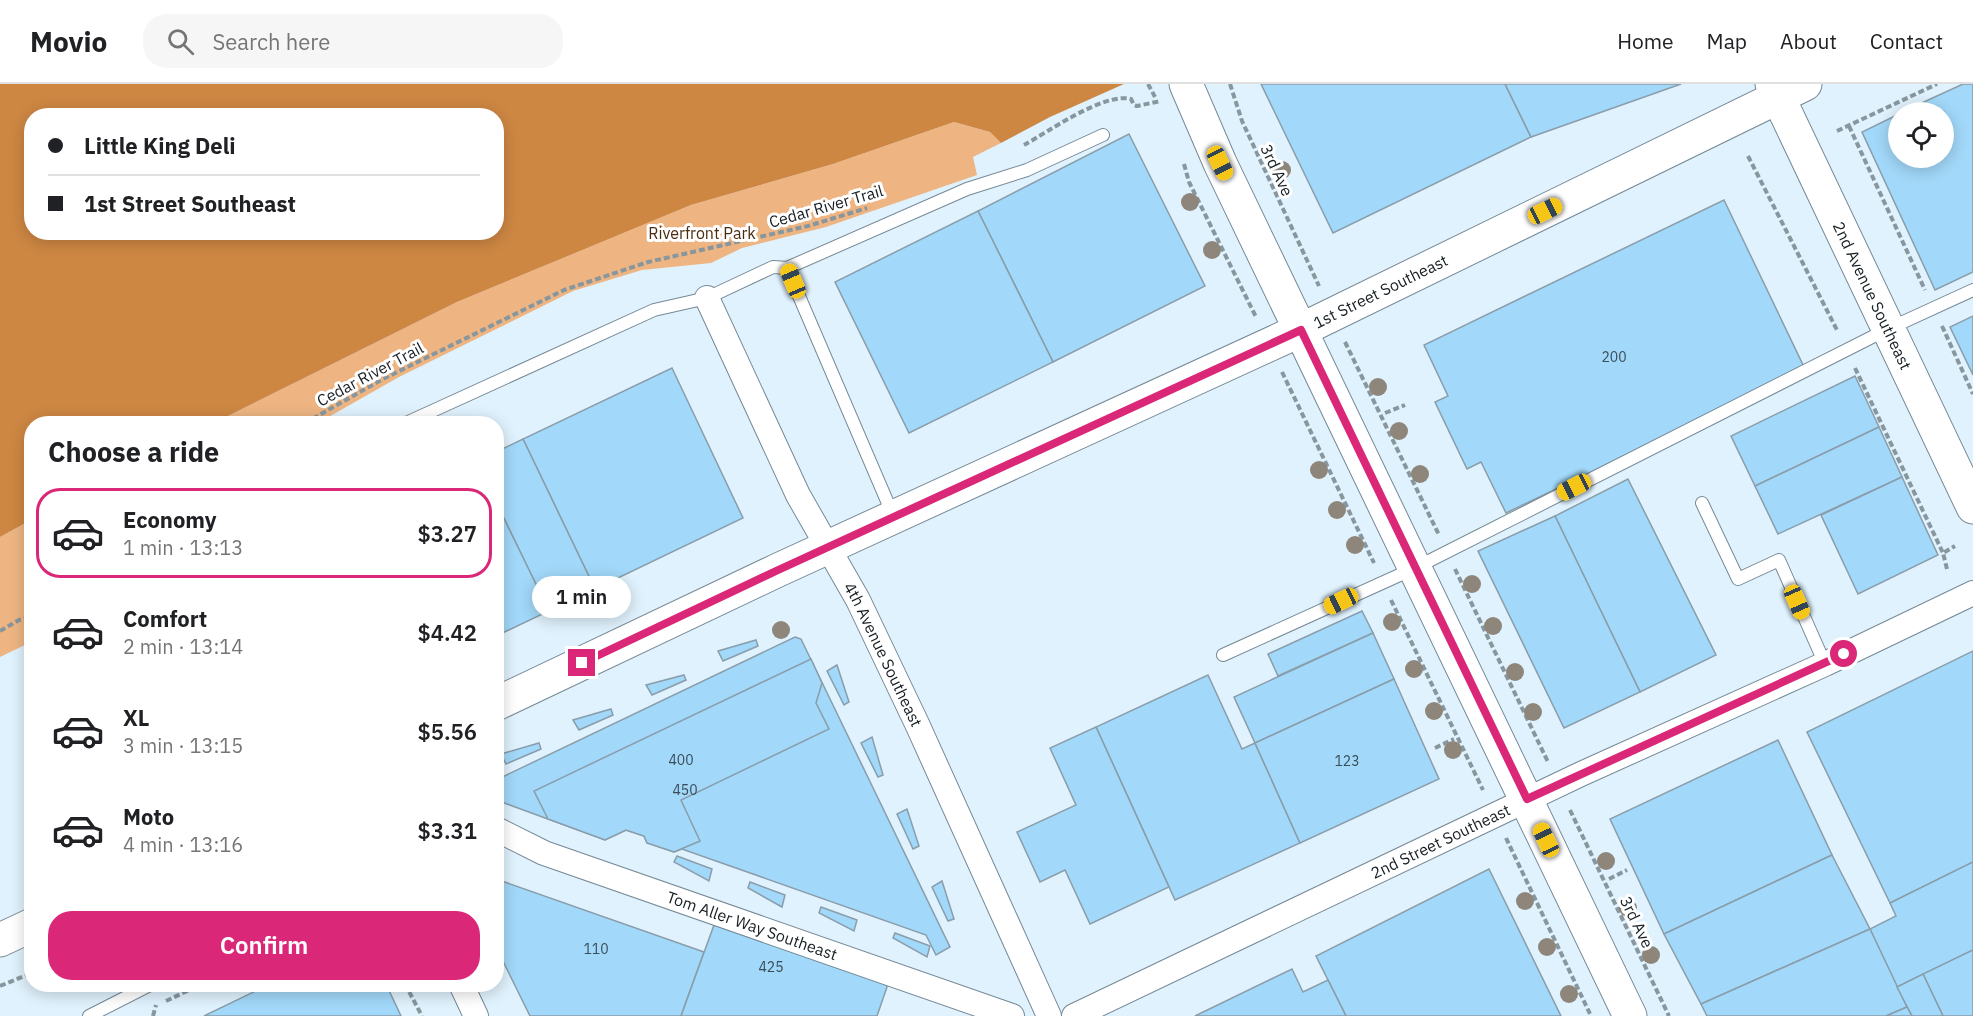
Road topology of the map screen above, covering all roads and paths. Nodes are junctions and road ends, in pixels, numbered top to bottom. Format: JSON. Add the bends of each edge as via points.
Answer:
{"nodes":[{"id":1,"x":1148,"y":84,"type":"edge"},
{"id":2,"x":1186,"y":84,"type":"edge"},
{"id":3,"x":1230,"y":84,"type":"edge"},
{"id":4,"x":1938,"y":84,"type":"edge"},
{"id":5,"x":1785,"y":88,"type":"edge"},
{"id":6,"x":1154,"y":95,"type":"dead end"},
{"id":7,"x":1150,"y":104,"type":"dead end"},
{"id":8,"x":1849,"y":126,"type":"junction"},
{"id":9,"x":1837,"y":131,"type":"dead end"},
{"id":10,"x":1103,"y":135,"type":"dead end"},
{"id":11,"x":1018,"y":148,"type":"dead end"},
{"id":12,"x":872,"y":206,"type":"dead end"},
{"id":13,"x":1308,"y":264,"type":"dead end"},
{"id":14,"x":787,"y":268,"type":"junction"},
{"id":15,"x":1973,"y":290,"type":"edge"},
{"id":16,"x":706,"y":298,"type":"junction"},
{"id":17,"x":1933,"y":308,"type":"junction"},
{"id":18,"x":1888,"y":329,"type":"junction"},
{"id":19,"x":1301,"y":330,"type":"junction"},
{"id":20,"x":1973,"y":394,"type":"edge"},
{"id":21,"x":1404,"y":405,"type":"dead end"},
{"id":22,"x":1385,"y":413,"type":"dead end"},
{"id":23,"x":317,"y":416,"type":"edge"},
{"id":24,"x":421,"y":416,"type":"edge"},
{"id":25,"x":1702,"y":503,"type":"dead end"},
{"id":26,"x":1973,"y":507,"type":"edge"},
{"id":27,"x":894,"y":517,"type":"junction"},
{"id":28,"x":1954,"y":546,"type":"dead end"},
{"id":29,"x":828,"y":548,"type":"junction"},
{"id":30,"x":1415,"y":568,"type":"junction"},
{"id":31,"x":1947,"y":569,"type":"dead end"},
{"id":32,"x":1973,"y":593,"type":"edge"},
{"id":33,"x":24,"y":619,"type":"edge"},
{"id":34,"x":0,"y":631,"type":"edge"},
{"id":35,"x":1223,"y":655,"type":"dead end"},
{"id":36,"x":1825,"y":664,"type":"junction"},
{"id":37,"x":504,"y":700,"type":"edge"},
{"id":38,"x":1454,"y":739,"type":"dead end"},
{"id":39,"x":1435,"y":748,"type":"dead end"},
{"id":40,"x":1527,"y":799,"type":"junction"},
{"id":41,"x":504,"y":833,"type":"edge"},
{"id":42,"x":1584,"y":838,"type":"dead end"},
{"id":43,"x":1511,"y":848,"type":"dead end"},
{"id":44,"x":1627,"y":870,"type":"dead end"},
{"id":45,"x":1609,"y":879,"type":"dead end"},
{"id":46,"x":24,"y":929,"type":"edge"},
{"id":47,"x":0,"y":940,"type":"edge"},
{"id":48,"x":24,"y":976,"type":"edge"},
{"id":49,"x":0,"y":986,"type":"edge"},
{"id":50,"x":136,"y":992,"type":"edge"},
{"id":51,"x":184,"y":992,"type":"edge"},
{"id":52,"x":409,"y":992,"type":"edge"},
{"id":53,"x":465,"y":992,"type":"edge"},
{"id":54,"x":89,"y":1016,"type":"edge"},
{"id":55,"x":153,"y":1016,"type":"edge"},
{"id":56,"x":422,"y":1016,"type":"edge"},
{"id":57,"x":476,"y":1016,"type":"edge"},
{"id":58,"x":1012,"y":1016,"type":"edge"},
{"id":59,"x":1049,"y":1016,"type":"edge"},
{"id":60,"x":1074,"y":1016,"type":"edge"},
{"id":61,"x":1591,"y":1016,"type":"edge"},
{"id":62,"x":1630,"y":1016,"type":"edge"},
{"id":63,"x":1669,"y":1016,"type":"edge"}],
"edges":[{"from":1,"to":6,"type":"path"},
{"from":2,"to":19,"type":"main road"},
{"from":3,"to":13,"type":"path","name":"3rd Ave","via":[[1242,121]]},
{"from":4,"to":8,"type":"path"},
{"from":5,"to":18,"type":"main road","name":"2nd Avenue Southeast"},
{"from":5,"to":19,"type":"main road","name":"1st Street Southeast"},
{"from":7,"to":11,"type":"path","via":[[1137,106],[1131,99],[1117,99],[1076,115]]},
{"from":8,"to":9,"type":"path"},
{"from":8,"to":17,"type":"path"},
{"from":10,"to":14,"type":"lane"},
{"from":12,"to":23,"type":"path","name":"Cedar River Trail","via":[[808,226],[648,262],[564,290],[383,379]]},
{"from":14,"to":16,"type":"lane","via":[[773,267]]},
{"from":14,"to":27,"type":"lane"},
{"from":15,"to":17,"type":"lane"},
{"from":16,"to":24,"type":"lane","via":[[654,310]]},
{"from":16,"to":29,"type":"street","name":"4th Avenue Southeast","via":[[798,495]]},
{"from":17,"to":18,"type":"lane"},
{"from":17,"to":20,"type":"path"},
{"from":18,"to":26,"type":"main road","name":"2nd Avenue Southeast"},
{"from":18,"to":30,"type":"lane"},
{"from":19,"to":27,"type":"main road","name":"1st Street Southeast"},
{"from":19,"to":30,"type":"main road"},
{"from":21,"to":22,"type":"path"},
{"from":25,"to":36,"type":"lane","via":[[1738,579],[1779,560]]},
{"from":27,"to":29,"type":"main road","name":"1st Street Southeast"},
{"from":28,"to":31,"type":"path","via":[[1943,554]]},
{"from":29,"to":37,"type":"main road","name":"1st Street Southeast"},
{"from":29,"to":59,"type":"street","name":"4th Avenue Southeast","via":[[858,600],[913,716]]},
{"from":30,"to":35,"type":"lane"},
{"from":30,"to":40,"type":"main road"},
{"from":32,"to":36,"type":"street","name":"2nd Street Southeast"},
{"from":33,"to":34,"type":"path"},
{"from":36,"to":40,"type":"street","name":"2nd Street Southeast"},
{"from":38,"to":39,"type":"path"},
{"from":40,"to":60,"type":"street","name":"2nd Street Southeast"},
{"from":40,"to":62,"type":"main road"},
{"from":41,"to":58,"type":"street","name":"Tom Aller Way Southeast","via":[[554,856]]},
{"from":42,"to":63,"type":"path","name":"3rd Ave"},
{"from":43,"to":61,"type":"path"},
{"from":44,"to":45,"type":"path"},
{"from":46,"to":47,"type":"main road"},
{"from":48,"to":49,"type":"path"},
{"from":50,"to":54,"type":"lane"},
{"from":51,"to":55,"type":"path","via":[[156,1005]]},
{"from":52,"to":56,"type":"path"},
{"from":53,"to":57,"type":"street"}]}
